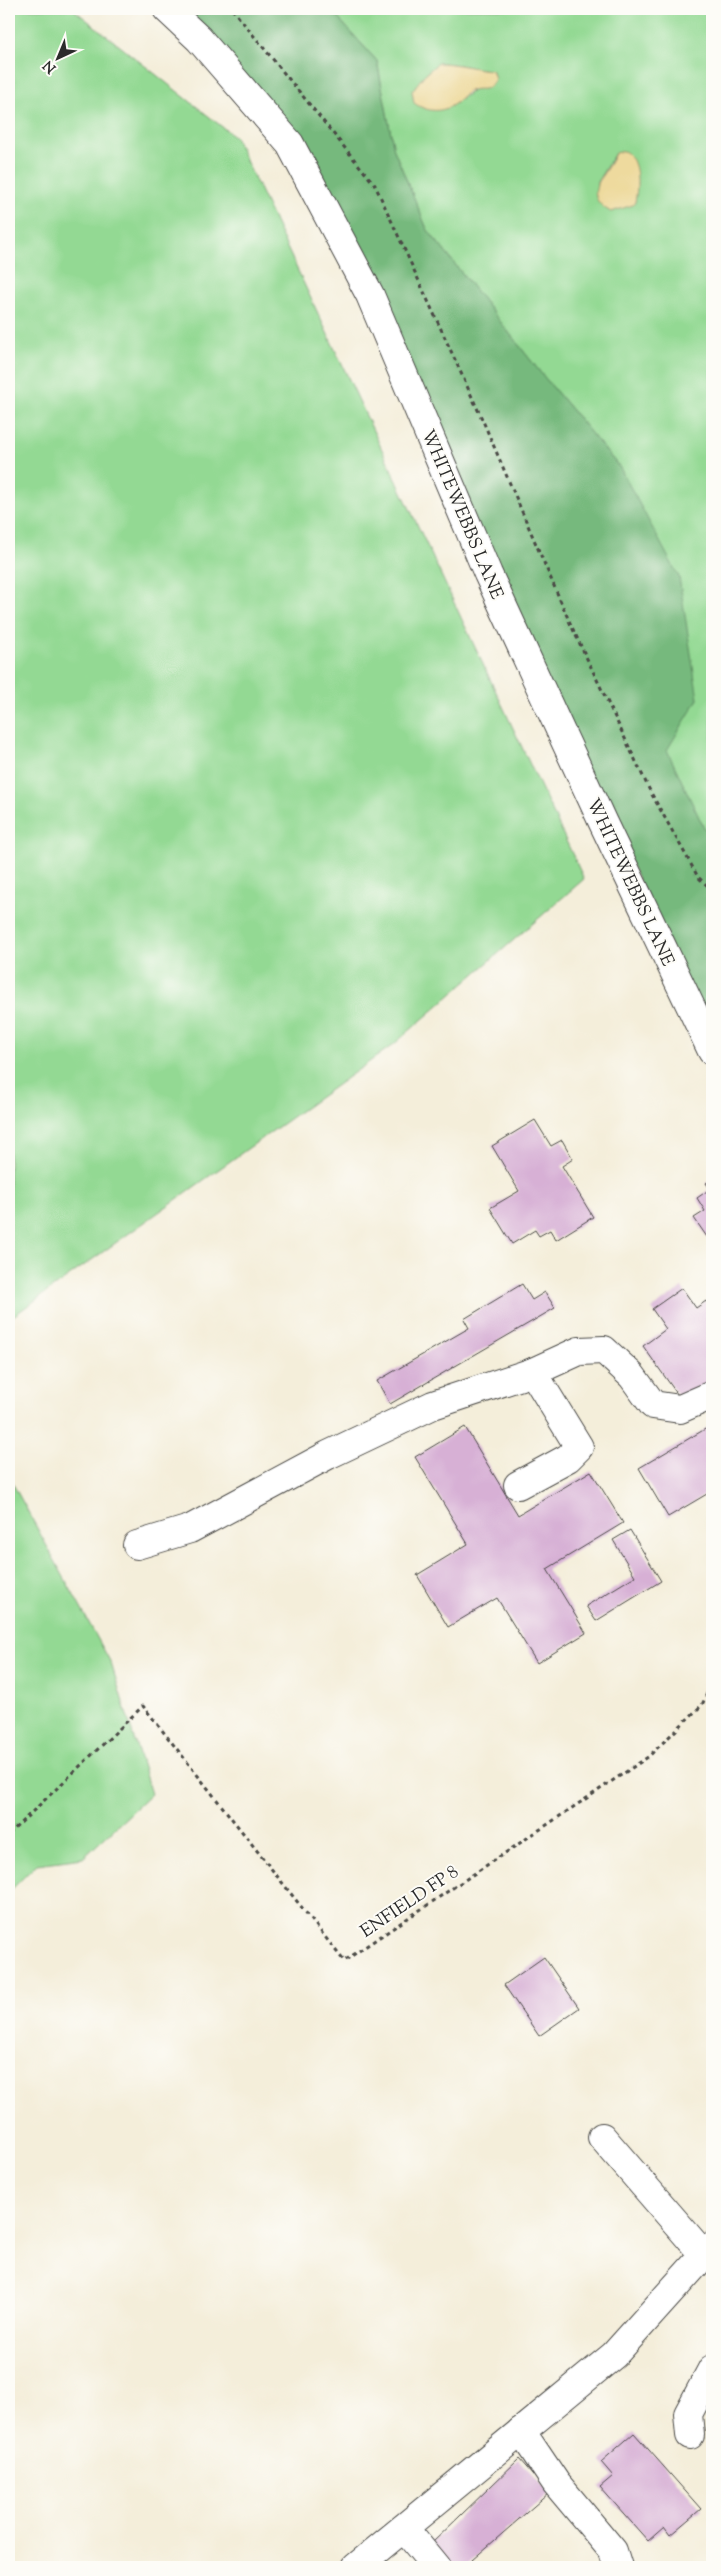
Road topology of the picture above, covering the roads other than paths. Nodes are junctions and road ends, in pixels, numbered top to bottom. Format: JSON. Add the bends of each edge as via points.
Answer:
{"nodes":[{"id":1,"x":167,"y":9,"type":"edge"},
{"id":2,"x":712,"y":1050,"type":"edge"},
{"id":3,"x":533,"y":1372,"type":"junction"},
{"id":4,"x":712,"y":1395,"type":"edge"},
{"id":5,"x":518,"y":1485,"type":"dead end"},
{"id":6,"x":137,"y":1545,"type":"dead end"},
{"id":7,"x":602,"y":2136,"type":"dead end"},
{"id":8,"x":709,"y":2251,"type":"edge"},
{"id":9,"x":712,"y":2369,"type":"edge"},
{"id":10,"x":521,"y":2431,"type":"junction"},
{"id":11,"x":690,"y":2435,"type":"dead end"},
{"id":12,"x":404,"y":2528,"type":"junction"},
{"id":13,"x":356,"y":2567,"type":"edge"},
{"id":14,"x":436,"y":2567,"type":"edge"},
{"id":15,"x":618,"y":2567,"type":"edge"}],
"edges":[{"from":1,"to":2,"type":"street","name":"WHITEWEBBS LANE","via":[[200,39],[290,144],[365,287],[488,574]]},
{"from":3,"to":4,"type":"street","via":[[579,1351],[604,1350],[632,1376],[653,1406],[680,1409]]},
{"from":3,"to":5,"type":"street","via":[[579,1447],[568,1458]]},
{"from":3,"to":6,"type":"street","via":[[433,1405],[328,1455],[190,1529]]},
{"from":7,"to":8,"type":"street"},
{"from":8,"to":10,"type":"street","via":[[614,2355]]},
{"from":9,"to":11,"type":"street","via":[[688,2414]]},
{"from":10,"to":12,"type":"street"},
{"from":10,"to":15,"type":"street","via":[[556,2483],[613,2551]]},
{"from":12,"to":13,"type":"street"},
{"from":12,"to":14,"type":"street"}]}
